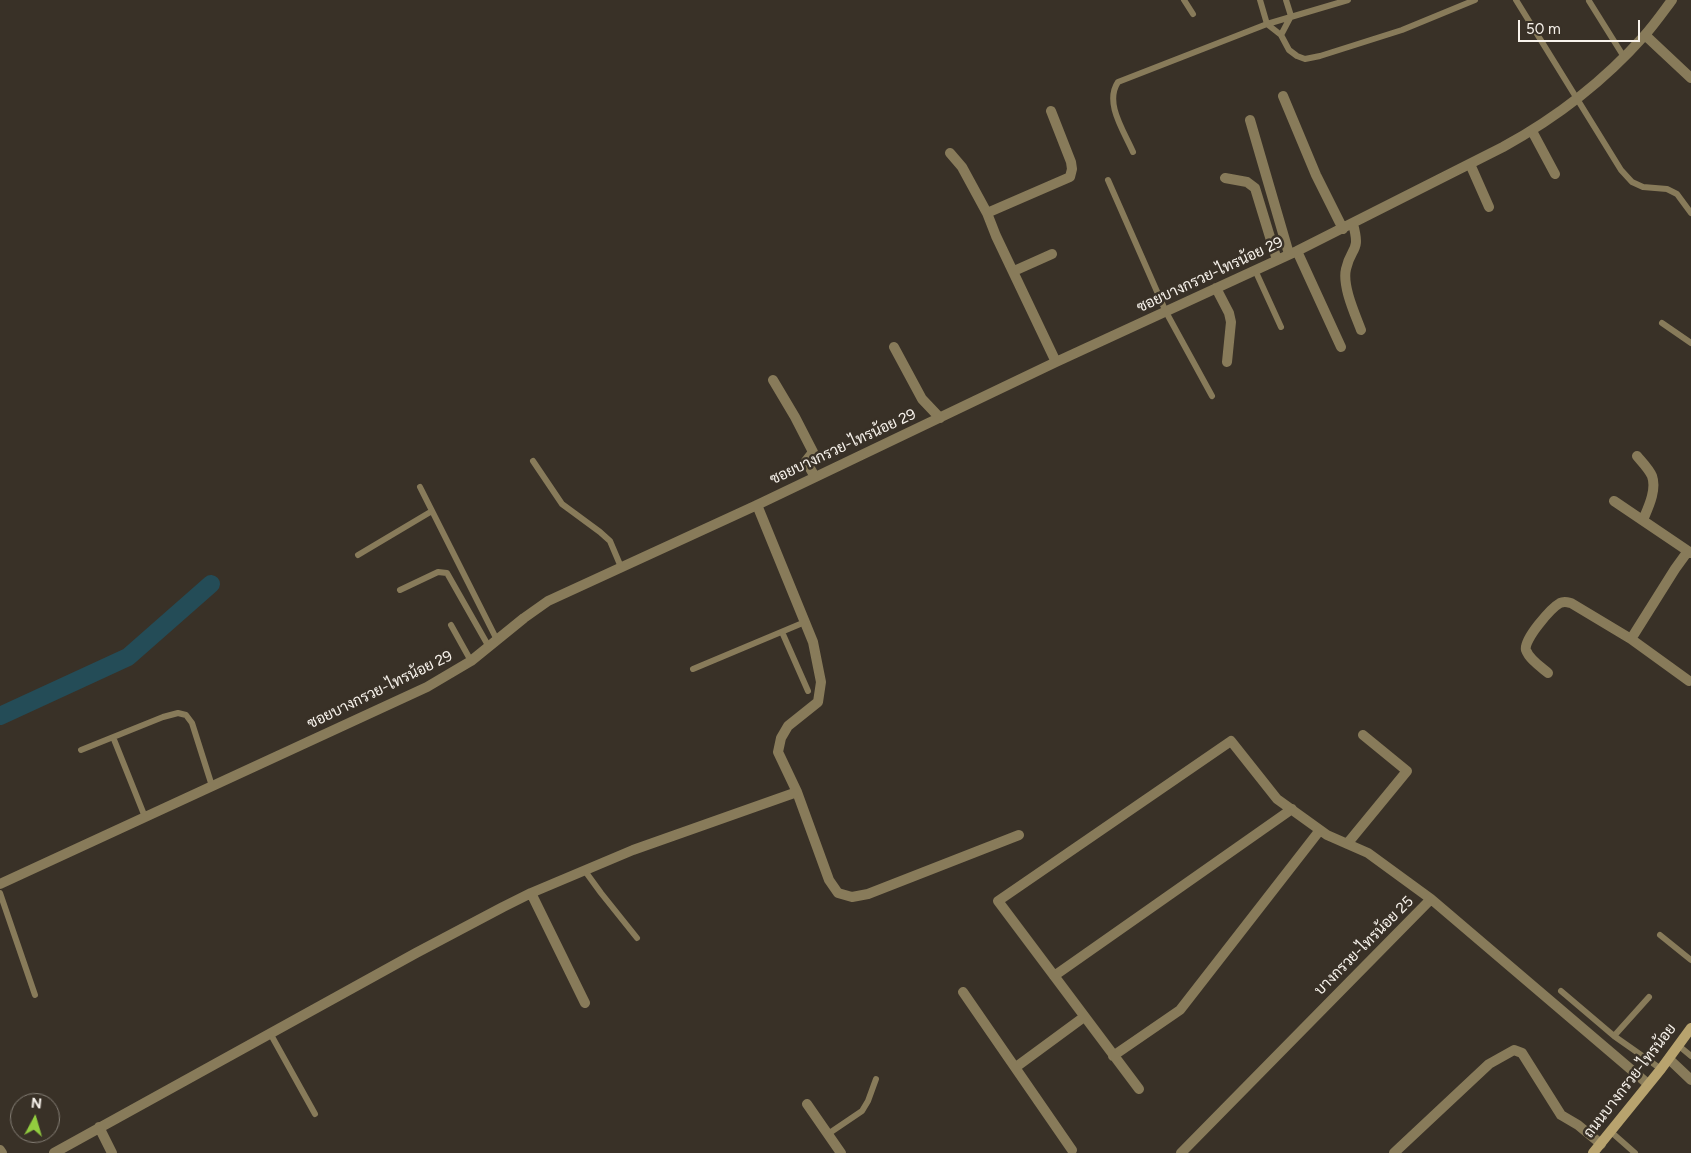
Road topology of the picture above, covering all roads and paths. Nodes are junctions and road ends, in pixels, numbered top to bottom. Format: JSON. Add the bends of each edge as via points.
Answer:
{"nodes":[{"id":1,"x":1184,"y":0,"type":"edge"},
{"id":2,"x":1260,"y":0,"type":"edge"},
{"id":3,"x":1286,"y":0,"type":"edge"},
{"id":4,"x":1348,"y":0,"type":"edge"},
{"id":5,"x":1475,"y":0,"type":"edge"},
{"id":6,"x":1516,"y":0,"type":"edge"},
{"id":7,"x":1672,"y":0,"type":"edge"},
{"id":8,"x":1589,"y":1,"type":"edge"},
{"id":9,"x":1193,"y":14,"type":"dead end"},
{"id":10,"x":1291,"y":16,"type":"junction"},
{"id":11,"x":1267,"y":24,"type":"junction"},
{"id":12,"x":1282,"y":35,"type":"junction"},
{"id":13,"x":1645,"y":35,"type":"junction"},
{"id":14,"x":1624,"y":58,"type":"junction"},
{"id":15,"x":1691,"y":78,"type":"edge"},
{"id":16,"x":1283,"y":96,"type":"dead end"},
{"id":17,"x":1578,"y":98,"type":"junction"},
{"id":18,"x":1051,"y":111,"type":"dead end"},
{"id":19,"x":1250,"y":120,"type":"dead end"},
{"id":20,"x":1532,"y":131,"type":"junction"},
{"id":21,"x":1133,"y":152,"type":"dead end"},
{"id":22,"x":950,"y":153,"type":"dead end"},
{"id":23,"x":1470,"y":164,"type":"junction"},
{"id":24,"x":1555,"y":174,"type":"dead end"},
{"id":25,"x":1225,"y":178,"type":"dead end"},
{"id":26,"x":1108,"y":180,"type":"dead end"},
{"id":27,"x":1490,"y":207,"type":"dead end"},
{"id":28,"x":987,"y":213,"type":"junction"},
{"id":29,"x":1691,"y":213,"type":"edge"},
{"id":30,"x":1353,"y":224,"type":"junction"},
{"id":31,"x":1343,"y":229,"type":"junction"},
{"id":32,"x":1293,"y":253,"type":"junction"},
{"id":33,"x":1052,"y":254,"type":"dead end"},
{"id":34,"x":1277,"y":260,"type":"junction"},
{"id":35,"x":1255,"y":270,"type":"junction"},
{"id":36,"x":1014,"y":271,"type":"junction"},
{"id":37,"x":1216,"y":288,"type":"junction"},
{"id":38,"x":1166,"y":312,"type":"junction"},
{"id":39,"x":1662,"y":323,"type":"dead end"},
{"id":40,"x":1281,"y":327,"type":"dead end"},
{"id":41,"x":1361,"y":330,"type":"dead end"},
{"id":42,"x":1691,"y":343,"type":"edge"},
{"id":43,"x":1341,"y":346,"type":"dead end"},
{"id":44,"x":894,"y":347,"type":"dead end"},
{"id":45,"x":1056,"y":362,"type":"junction"},
{"id":46,"x":1227,"y":362,"type":"dead end"},
{"id":47,"x":773,"y":380,"type":"dead end"},
{"id":48,"x":1212,"y":396,"type":"dead end"},
{"id":49,"x":940,"y":418,"type":"junction"},
{"id":50,"x":1637,"y":456,"type":"dead end"},
{"id":51,"x":533,"y":461,"type":"dead end"},
{"id":52,"x":815,"y":477,"type":"junction"},
{"id":53,"x":420,"y":487,"type":"dead end"},
{"id":54,"x":1614,"y":501,"type":"dead end"},
{"id":55,"x":757,"y":505,"type":"junction"},
{"id":56,"x":432,"y":511,"type":"junction"},
{"id":57,"x":1643,"y":520,"type":"junction"},
{"id":58,"x":1690,"y":552,"type":"edge"},
{"id":59,"x":358,"y":555,"type":"dead end"},
{"id":60,"x":621,"y":567,"type":"junction"},
{"id":61,"x":400,"y":590,"type":"dead end"},
{"id":62,"x":805,"y":622,"type":"junction"},
{"id":63,"x":451,"y":625,"type":"dead end"},
{"id":64,"x":782,"y":632,"type":"junction"},
{"id":65,"x":1631,"y":639,"type":"junction"},
{"id":66,"x":497,"y":640,"type":"junction"},
{"id":67,"x":489,"y":647,"type":"junction"},
{"id":68,"x":471,"y":661,"type":"junction"},
{"id":69,"x":692,"y":669,"type":"dead end"},
{"id":70,"x":1548,"y":673,"type":"dead end"},
{"id":71,"x":1689,"y":681,"type":"dead end"},
{"id":72,"x":808,"y":691,"type":"dead end"},
{"id":73,"x":1363,"y":735,"type":"dead end"},
{"id":74,"x":113,"y":737,"type":"junction"},
{"id":75,"x":81,"y":750,"type":"dead end"},
{"id":76,"x":212,"y":786,"type":"junction"},
{"id":77,"x":797,"y":792,"type":"junction"},
{"id":78,"x":1292,"y":809,"type":"junction"},
{"id":79,"x":145,"y":817,"type":"junction"},
{"id":80,"x":1320,"y":830,"type":"junction"},
{"id":81,"x":1019,"y":835,"type":"dead end"},
{"id":82,"x":1347,"y":844,"type":"junction"},
{"id":83,"x":585,"y":871,"type":"junction"},
{"id":84,"x":0,"y":884,"type":"edge"},
{"id":85,"x":0,"y":893,"type":"edge"},
{"id":86,"x":531,"y":893,"type":"junction"},
{"id":87,"x":1431,"y":899,"type":"junction"},
{"id":88,"x":1660,"y":935,"type":"dead end"},
{"id":89,"x":637,"y":938,"type":"dead end"},
{"id":90,"x":1691,"y":960,"type":"edge"},
{"id":91,"x":1054,"y":976,"type":"junction"},
{"id":92,"x":1561,"y":991,"type":"dead end"},
{"id":93,"x":964,"y":992,"type":"dead end"},
{"id":94,"x":35,"y":995,"type":"dead end"},
{"id":95,"x":1649,"y":997,"type":"dead end"},
{"id":96,"x":586,"y":1003,"type":"dead end"},
{"id":97,"x":1084,"y":1017,"type":"junction"},
{"id":98,"x":1691,"y":1028,"type":"edge"},
{"id":99,"x":270,"y":1033,"type":"junction"},
{"id":100,"x":1614,"y":1036,"type":"junction"},
{"id":101,"x":1679,"y":1046,"type":"junction"},
{"id":102,"x":1113,"y":1056,"type":"junction"},
{"id":103,"x":1691,"y":1056,"type":"edge"},
{"id":104,"x":1669,"y":1059,"type":"junction"},
{"id":105,"x":1016,"y":1067,"type":"junction"},
{"id":106,"x":1661,"y":1069,"type":"junction"},
{"id":107,"x":876,"y":1079,"type":"dead end"},
{"id":108,"x":1691,"y":1080,"type":"edge"},
{"id":109,"x":1648,"y":1084,"type":"junction"},
{"id":110,"x":1138,"y":1090,"type":"dead end"},
{"id":111,"x":807,"y":1104,"type":"dead end"},
{"id":112,"x":315,"y":1114,"type":"dead end"},
{"id":113,"x":99,"y":1127,"type":"junction"},
{"id":114,"x":1610,"y":1132,"type":"junction"},
{"id":115,"x":828,"y":1134,"type":"junction"},
{"id":116,"x":1601,"y":1144,"type":"junction"},
{"id":117,"x":1072,"y":1150,"type":"dead end"},
{"id":118,"x":54,"y":1153,"type":"edge"},
{"id":119,"x":112,"y":1153,"type":"edge"},
{"id":120,"x":841,"y":1153,"type":"edge"},
{"id":121,"x":1181,"y":1153,"type":"edge"},
{"id":122,"x":1394,"y":1153,"type":"edge"},
{"id":123,"x":1593,"y":1153,"type":"edge"},
{"id":124,"x":1635,"y":1153,"type":"edge"}],
"edges":[{"from":1,"to":9,"type":"lane"},
{"from":2,"to":11,"type":"lane"},
{"from":3,"to":10,"type":"lane"},
{"from":4,"to":10,"type":"lane"},
{"from":5,"to":12,"type":"lane","via":[[1402,30],[1306,59],[1289,50]]},
{"from":6,"to":17,"type":"lane"},
{"from":7,"to":13,"type":"street","name":"ซอยบางกรวย-ไทรน้อย 29"},
{"from":8,"to":14,"type":"lane"},
{"from":10,"to":11,"type":"lane"},
{"from":10,"to":12,"type":"lane"},
{"from":11,"to":12,"type":"lane"},
{"from":11,"to":21,"type":"lane","via":[[1118,82],[1113,89],[1113,107]]},
{"from":13,"to":14,"type":"street","name":"ซอยบางกรวย-ไทรน้อย 29"},
{"from":13,"to":15,"type":"street"},
{"from":14,"to":17,"type":"street","name":"ซอยบางกรวย-ไทรน้อย 29"},
{"from":16,"to":31,"type":"street"},
{"from":17,"to":20,"type":"street","name":"ซอยบางกรวย-ไทรน้อย 29"},
{"from":17,"to":29,"type":"lane","via":[[1621,170],[1632,182],[1677,194]]},
{"from":18,"to":28,"type":"street","via":[[1071,162],[1070,177]]},
{"from":19,"to":32,"type":"street"},
{"from":20,"to":23,"type":"street","name":"ซอยบางกรวย-ไทรน้อย 29"},
{"from":20,"to":24,"type":"street"},
{"from":22,"to":28,"type":"street","via":[[962,167]]},
{"from":23,"to":27,"type":"street"},
{"from":23,"to":30,"type":"street","name":"ซอยบางกรวย-ไทรน้อย 29"},
{"from":25,"to":34,"type":"street","via":[[1247,182],[1254,188]]},
{"from":26,"to":38,"type":"lane"},
{"from":28,"to":36,"type":"street"},
{"from":30,"to":31,"type":"street","name":"ซอยบางกรวย-ไทรน้อย 29"},
{"from":30,"to":41,"type":"street","via":[[1357,246],[1346,269],[1346,282]]},
{"from":31,"to":32,"type":"street","name":"ซอยบางกรวย-ไทรน้อย 29"},
{"from":32,"to":34,"type":"street","name":"ซอยบางกรวย-ไทรน้อย 29"},
{"from":32,"to":43,"type":"street"},
{"from":33,"to":36,"type":"street"},
{"from":34,"to":35,"type":"street","name":"ซอยบางกรวย-ไทรน้อย 29"},
{"from":35,"to":37,"type":"street","name":"ซอยบางกรวย-ไทรน้อย 29"},
{"from":35,"to":40,"type":"lane"},
{"from":36,"to":45,"type":"street"},
{"from":37,"to":38,"type":"street","name":"ซอยบางกรวย-ไทรน้อย 29"},
{"from":37,"to":46,"type":"street","via":[[1231,322]]},
{"from":38,"to":45,"type":"street","name":"ซอยบางกรวย-ไทรน้อย 29"},
{"from":38,"to":48,"type":"lane"},
{"from":39,"to":42,"type":"lane"},
{"from":44,"to":49,"type":"street","via":[[922,399]]},
{"from":45,"to":49,"type":"street","name":"ซอยบางกรวย-ไทรน้อย 29"},
{"from":47,"to":52,"type":"street","via":[[814,452],[806,461]]},
{"from":49,"to":52,"type":"street","name":"ซอยบางกรวย-ไทรน้อย 29"},
{"from":50,"to":57,"type":"street","via":[[1652,476],[1653,489]]},
{"from":51,"to":60,"type":"lane","via":[[562,504],[610,541]]},
{"from":52,"to":55,"type":"street","name":"ซอยบางกรวย-ไทรน้อย 29"},
{"from":53,"to":56,"type":"lane"},
{"from":54,"to":57,"type":"street"},
{"from":55,"to":60,"type":"street","name":"ซอยบางกรวย-ไทรน้อย 29"},
{"from":55,"to":62,"type":"street"},
{"from":56,"to":59,"type":"lane"},
{"from":56,"to":66,"type":"lane"},
{"from":57,"to":58,"type":"street"},
{"from":58,"to":65,"type":"street","via":[[1675,569]]},
{"from":60,"to":66,"type":"street","name":"ซอยบางกรวย-ไทรน้อย 29","via":[[548,600]]},
{"from":61,"to":67,"type":"lane","via":[[438,572],[447,573]]},
{"from":62,"to":64,"type":"lane"},
{"from":62,"to":77,"type":"street","via":[[813,642],[821,682],[818,702],[788,726],[778,752]]},
{"from":63,"to":68,"type":"lane"},
{"from":64,"to":69,"type":"lane"},
{"from":64,"to":72,"type":"lane"},
{"from":65,"to":70,"type":"street","via":[[1571,603],[1562,602],[1555,606],[1526,643],[1529,655]]},
{"from":65,"to":71,"type":"street"},
{"from":66,"to":67,"type":"street","name":"ซอยบางกรวย-ไทรน้อย 29"},
{"from":67,"to":68,"type":"street","name":"ซอยบางกรวย-ไทรน้อย 29"},
{"from":68,"to":76,"type":"street","name":"ซอยบางกรวย-ไทรน้อย 29","via":[[426,687]]},
{"from":73,"to":82,"type":"street","via":[[1407,771]]},
{"from":74,"to":75,"type":"lane"},
{"from":74,"to":76,"type":"lane","via":[[163,717],[178,713],[186,715],[192,722]]},
{"from":74,"to":79,"type":"lane"},
{"from":76,"to":79,"type":"street","name":"ซอยบางกรวย-ไทรน้อย 29"},
{"from":77,"to":81,"type":"street","via":[[829,880],[838,893],[852,897],[868,894]]},
{"from":77,"to":83,"type":"street","via":[[633,850]]},
{"from":78,"to":80,"type":"street"},
{"from":78,"to":91,"type":"street"},
{"from":78,"to":91,"type":"street","via":[[1277,798],[1231,741],[998,901]]},
{"from":79,"to":84,"type":"street","name":"ซอยบางกรวย-ไทรน้อย 29"},
{"from":80,"to":82,"type":"street"},
{"from":80,"to":102,"type":"street","via":[[1180,1010]]},
{"from":82,"to":87,"type":"street","via":[[1368,853]]},
{"from":83,"to":86,"type":"street"},
{"from":83,"to":89,"type":"lane"},
{"from":85,"to":94,"type":"lane"},
{"from":86,"to":96,"type":"street"},
{"from":86,"to":99,"type":"street"},
{"from":87,"to":109,"type":"street","name":"บางกรวย-ไทรน้อย 25"},
{"from":87,"to":121,"type":"street","name":"บางกรวย-ไทรน้อย 25"},
{"from":88,"to":90,"type":"lane"},
{"from":91,"to":97,"type":"street"},
{"from":92,"to":100,"type":"lane"},
{"from":93,"to":105,"type":"street"},
{"from":95,"to":100,"type":"lane"},
{"from":97,"to":102,"type":"street"},
{"from":97,"to":105,"type":"street"},
{"from":98,"to":101,"type":"main road","name":"ถนนบางกรวย-ไทรน้อย"},
{"from":99,"to":112,"type":"lane"},
{"from":99,"to":113,"type":"street"},
{"from":100,"to":106,"type":"lane"},
{"from":101,"to":103,"type":"lane"},
{"from":101,"to":104,"type":"main road","name":"ถนนบางกรวย-ไทรน้อย"},
{"from":102,"to":110,"type":"street"},
{"from":104,"to":106,"type":"main road","name":"ถนนบางกรวย-ไทรน้อย"},
{"from":104,"to":108,"type":"street"},
{"from":105,"to":117,"type":"street"},
{"from":106,"to":109,"type":"main road","name":"ถนนบางกรวย-ไทรน้อย"},
{"from":107,"to":115,"type":"lane","via":[[862,1111]]},
{"from":109,"to":114,"type":"main road","name":"ถนนบางกรวย-ไทรน้อย"},
{"from":111,"to":115,"type":"street"},
{"from":113,"to":118,"type":"street"},
{"from":113,"to":119,"type":"street"},
{"from":114,"to":116,"type":"main road","name":"ถนนบางกรวย-ไทรน้อย"},
{"from":114,"to":124,"type":"lane"},
{"from":115,"to":120,"type":"street"},
{"from":116,"to":122,"type":"street","via":[[1561,1115],[1522,1053],[1514,1050],[1489,1064]]},
{"from":116,"to":123,"type":"main road","name":"ถนนบางกรวย-ไทรน้อย"}]}
